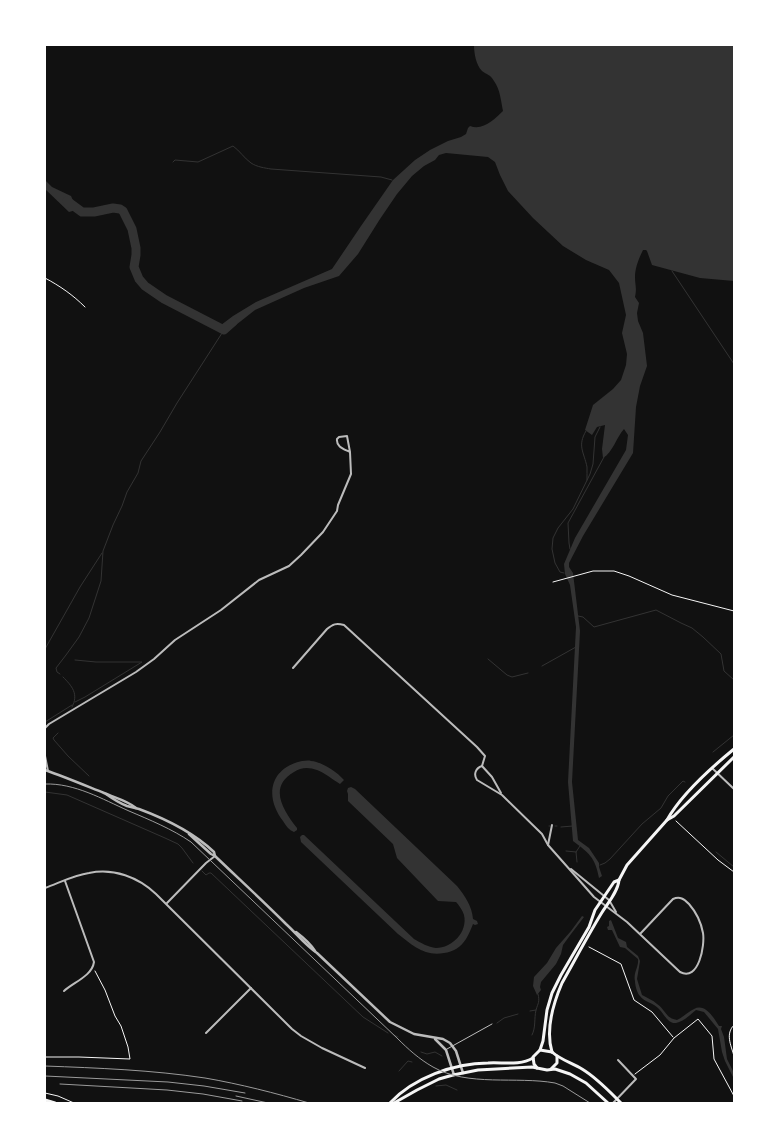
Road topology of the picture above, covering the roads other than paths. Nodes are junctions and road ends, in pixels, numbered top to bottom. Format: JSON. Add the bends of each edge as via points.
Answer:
{"nodes":[{"id":1,"x":350,"y":452,"type":"junction"},
{"id":2,"x":294,"y":668,"type":"dead end"},
{"id":3,"x":45,"y":728,"type":"edge"},
{"id":4,"x":734,"y":749,"type":"edge"},
{"id":5,"x":45,"y":756,"type":"edge"},
{"id":6,"x":734,"y":757,"type":"edge"},
{"id":7,"x":482,"y":766,"type":"junction"},
{"id":8,"x":712,"y":768,"type":"junction"},
{"id":9,"x":46,"y":771,"type":"edge"},
{"id":10,"x":717,"y":773,"type":"junction"},
{"id":11,"x":734,"y":789,"type":"edge"},
{"id":12,"x":502,"y":794,"type":"junction"},
{"id":13,"x":667,"y":820,"type":"junction"},
{"id":14,"x":552,"y":826,"type":"dead end"},
{"id":15,"x":548,"y":845,"type":"junction"},
{"id":16,"x":215,"y":856,"type":"junction"},
{"id":17,"x":567,"y":866,"type":"junction"},
{"id":18,"x":65,"y":880,"type":"junction"},
{"id":19,"x":618,"y":880,"type":"junction"},
{"id":20,"x":45,"y":888,"type":"edge"},
{"id":21,"x":604,"y":896,"type":"junction"},
{"id":22,"x":609,"y":900,"type":"junction"},
{"id":23,"x":600,"y":902,"type":"junction"},
{"id":24,"x":166,"y":904,"type":"junction"},
{"id":25,"x":606,"y":906,"type":"junction"},
{"id":26,"x":616,"y":912,"type":"junction"},
{"id":27,"x":640,"y":934,"type":"junction"},
{"id":28,"x":251,"y":988,"type":"junction"},
{"id":29,"x":64,"y":991,"type":"dead end"},
{"id":30,"x":492,"y":1024,"type":"dead end"},
{"id":31,"x":206,"y":1033,"type":"dead end"},
{"id":32,"x":434,"y":1038,"type":"junction"},
{"id":33,"x":453,"y":1046,"type":"junction"},
{"id":34,"x":446,"y":1050,"type":"junction"},
{"id":35,"x":540,"y":1050,"type":"junction"},
{"id":36,"x":552,"y":1052,"type":"junction"},
{"id":37,"x":556,"y":1056,"type":"junction"},
{"id":38,"x":534,"y":1057,"type":"junction"},
{"id":39,"x":618,"y":1060,"type":"dead end"},
{"id":40,"x":460,"y":1066,"type":"junction"},
{"id":41,"x":365,"y":1068,"type":"dead end"},
{"id":42,"x":452,"y":1068,"type":"junction"},
{"id":43,"x":537,"y":1068,"type":"junction"},
{"id":44,"x":550,"y":1070,"type":"junction"},
{"id":45,"x":463,"y":1073,"type":"junction"},
{"id":46,"x":454,"y":1075,"type":"junction"},
{"id":47,"x":617,"y":1099,"type":"junction"},
{"id":48,"x":45,"y":1100,"type":"edge"},
{"id":49,"x":53,"y":1103,"type":"edge"},
{"id":50,"x":392,"y":1103,"type":"edge"},
{"id":51,"x":608,"y":1103,"type":"edge"},
{"id":52,"x":613,"y":1103,"type":"edge"},
{"id":53,"x":621,"y":1103,"type":"edge"}],
"edges":[{"from":1,"to":1,"type":"street","via":[[347,436],[339,437],[337,444]]},
{"from":1,"to":3,"type":"street","via":[[351,474],[337,510],[295,561],[259,580],[175,640],[145,666]]},
{"from":2,"to":7,"type":"street","via":[[326,629],[337,623],[344,625],[470,740],[485,756]]},
{"from":4,"to":8,"type":"main road"},
{"from":5,"to":9,"type":"street"},
{"from":6,"to":10,"type":"main road"},
{"from":7,"to":12,"type":"street"},
{"from":7,"to":12,"type":"street","via":[[476,771],[477,780]]},
{"from":8,"to":10,"type":"street"},
{"from":8,"to":13,"type":"main road"},
{"from":9,"to":16,"type":"street","via":[[173,824]]},
{"from":10,"to":11,"type":"street"},
{"from":10,"to":13,"type":"main road"},
{"from":12,"to":15,"type":"street","via":[[542,834]]},
{"from":13,"to":19,"type":"main road","via":[[631,860]]},
{"from":14,"to":15,"type":"street"},
{"from":15,"to":17,"type":"street"},
{"from":16,"to":24,"type":"street"},
{"from":16,"to":32,"type":"street","via":[[308,948],[390,1022],[406,1031]]},
{"from":17,"to":21,"type":"street"},
{"from":17,"to":23,"type":"street"},
{"from":18,"to":20,"type":"street"},
{"from":18,"to":24,"type":"street","via":[[88,873],[118,873],[144,884]]},
{"from":18,"to":29,"type":"street","via":[[94,962],[86,975]]},
{"from":19,"to":21,"type":"main road"},
{"from":19,"to":22,"type":"main road"},
{"from":21,"to":22,"type":"street"},
{"from":21,"to":23,"type":"main road"},
{"from":22,"to":25,"type":"main road"},
{"from":22,"to":26,"type":"street"},
{"from":23,"to":25,"type":"street"},
{"from":23,"to":35,"type":"main road","via":[[552,993]]},
{"from":24,"to":28,"type":"street"},
{"from":25,"to":26,"type":"street"},
{"from":25,"to":36,"type":"main road","via":[[557,994],[548,1030]]},
{"from":26,"to":27,"type":"street"},
{"from":27,"to":27,"type":"street","via":[[670,901],[676,897],[684,899],[697,916],[702,932],[702,950],[696,968],[690,974],[680,972]]},
{"from":28,"to":31,"type":"street"},
{"from":28,"to":41,"type":"street","via":[[302,1036]]},
{"from":30,"to":33,"type":"lane"},
{"from":32,"to":33,"type":"street","via":[[443,1039]]},
{"from":32,"to":34,"type":"street"},
{"from":33,"to":34,"type":"lane"},
{"from":33,"to":40,"type":"street"},
{"from":34,"to":42,"type":"street"},
{"from":35,"to":36,"type":"main road"},
{"from":35,"to":38,"type":"main road"},
{"from":36,"to":37,"type":"main road"},
{"from":37,"to":44,"type":"main road","via":[[557,1063]]},
{"from":37,"to":47,"type":"main road","via":[[590,1074]]},
{"from":38,"to":40,"type":"main road","via":[[524,1062]]},
{"from":38,"to":43,"type":"main road"},
{"from":39,"to":47,"type":"street","via":[[636,1079]]},
{"from":40,"to":42,"type":"main road"},
{"from":40,"to":45,"type":"street"},
{"from":42,"to":46,"type":"street"},
{"from":42,"to":50,"type":"main road","via":[[427,1076]]},
{"from":43,"to":44,"type":"main road"},
{"from":43,"to":45,"type":"main road"},
{"from":44,"to":51,"type":"main road","via":[[578,1078]]},
{"from":45,"to":46,"type":"main road"},
{"from":46,"to":50,"type":"main road","via":[[439,1079]]},
{"from":47,"to":52,"type":"street"},
{"from":47,"to":53,"type":"main road"},
{"from":48,"to":49,"type":"main road"}]}
